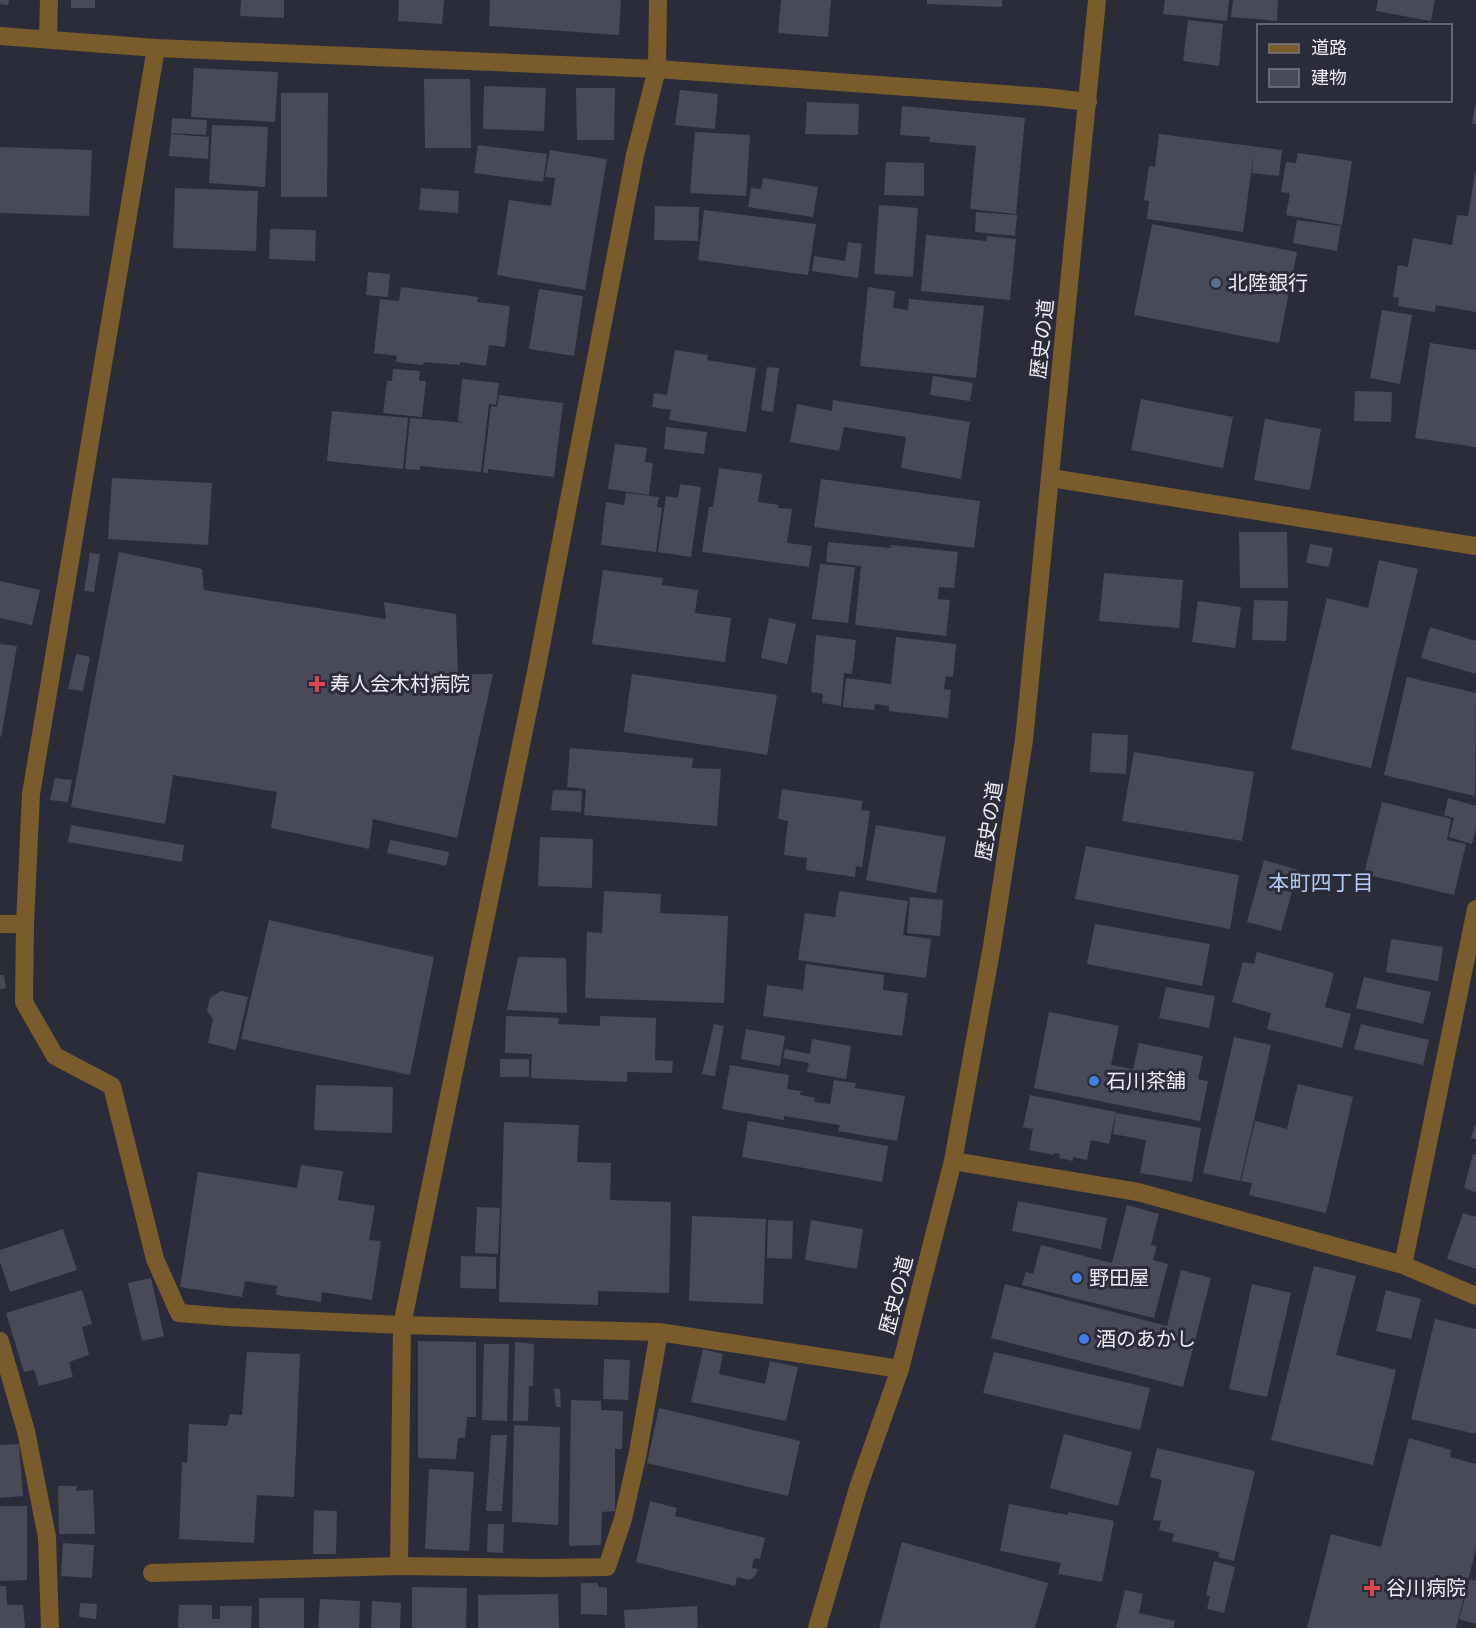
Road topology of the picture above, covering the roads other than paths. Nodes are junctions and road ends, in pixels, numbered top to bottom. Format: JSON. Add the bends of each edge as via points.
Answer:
{"nodes":[{"id":1,"x":49,"y":0,"type":"edge"},
{"id":2,"x":658,"y":0,"type":"edge"},
{"id":3,"x":1097,"y":0,"type":"edge"},
{"id":4,"x":0,"y":36,"type":"edge"},
{"id":5,"x":48,"y":39,"type":"junction"},
{"id":6,"x":156,"y":48,"type":"junction"},
{"id":7,"x":657,"y":69,"type":"junction"},
{"id":8,"x":1088,"y":102,"type":"junction"},
{"id":9,"x":1051,"y":478,"type":"junction"},
{"id":10,"x":1476,"y":546,"type":"edge"},
{"id":11,"x":1476,"y":909,"type":"edge"},
{"id":12,"x":0,"y":924,"type":"edge"},
{"id":13,"x":25,"y":924,"type":"junction"},
{"id":14,"x":953,"y":1161,"type":"junction"},
{"id":15,"x":1403,"y":1265,"type":"junction"},
{"id":16,"x":1476,"y":1296,"type":"edge"},
{"id":17,"x":402,"y":1325,"type":"junction"},
{"id":18,"x":659,"y":1332,"type":"junction"},
{"id":19,"x":0,"y":1341,"type":"edge"},
{"id":20,"x":900,"y":1369,"type":"junction"},
{"id":21,"x":399,"y":1566,"type":"junction"},
{"id":22,"x":152,"y":1573,"type":"dead end"},
{"id":23,"x":50,"y":1628,"type":"edge"},
{"id":24,"x":817,"y":1628,"type":"edge"}],
"edges":[{"from":1,"to":5,"type":"street"},
{"from":2,"to":7,"type":"street"},
{"from":3,"to":8,"type":"street","name":"歴史の道"},
{"from":4,"to":5,"type":"street"},
{"from":5,"to":6,"type":"street"},
{"from":6,"to":7,"type":"street"},
{"from":6,"to":13,"type":"street","via":[[31,794]]},
{"from":7,"to":8,"type":"street"},
{"from":7,"to":17,"type":"street","via":[[635,155],[537,667]]},
{"from":8,"to":9,"type":"street","name":"歴史の道"},
{"from":9,"to":10,"type":"street"},
{"from":9,"to":14,"type":"street","name":"歴史の道","via":[[1024,740]]},
{"from":11,"to":15,"type":"street"},
{"from":12,"to":13,"type":"street"},
{"from":13,"to":17,"type":"street","via":[[24,1002],[56,1056],[112,1086],[155,1259],[179,1313]]},
{"from":14,"to":15,"type":"street","via":[[1138,1192]]},
{"from":14,"to":20,"type":"street","name":"歴史の道"},
{"from":15,"to":16,"type":"street"},
{"from":17,"to":18,"type":"street"},
{"from":17,"to":21,"type":"street"},
{"from":18,"to":20,"type":"street"},
{"from":18,"to":21,"type":"street","via":[[624,1519],[606,1567]]},
{"from":19,"to":23,"type":"street","via":[[26,1431],[47,1537]]},
{"from":20,"to":24,"type":"street","name":"歴史の道","via":[[858,1488]]},
{"from":21,"to":22,"type":"street"}]}
